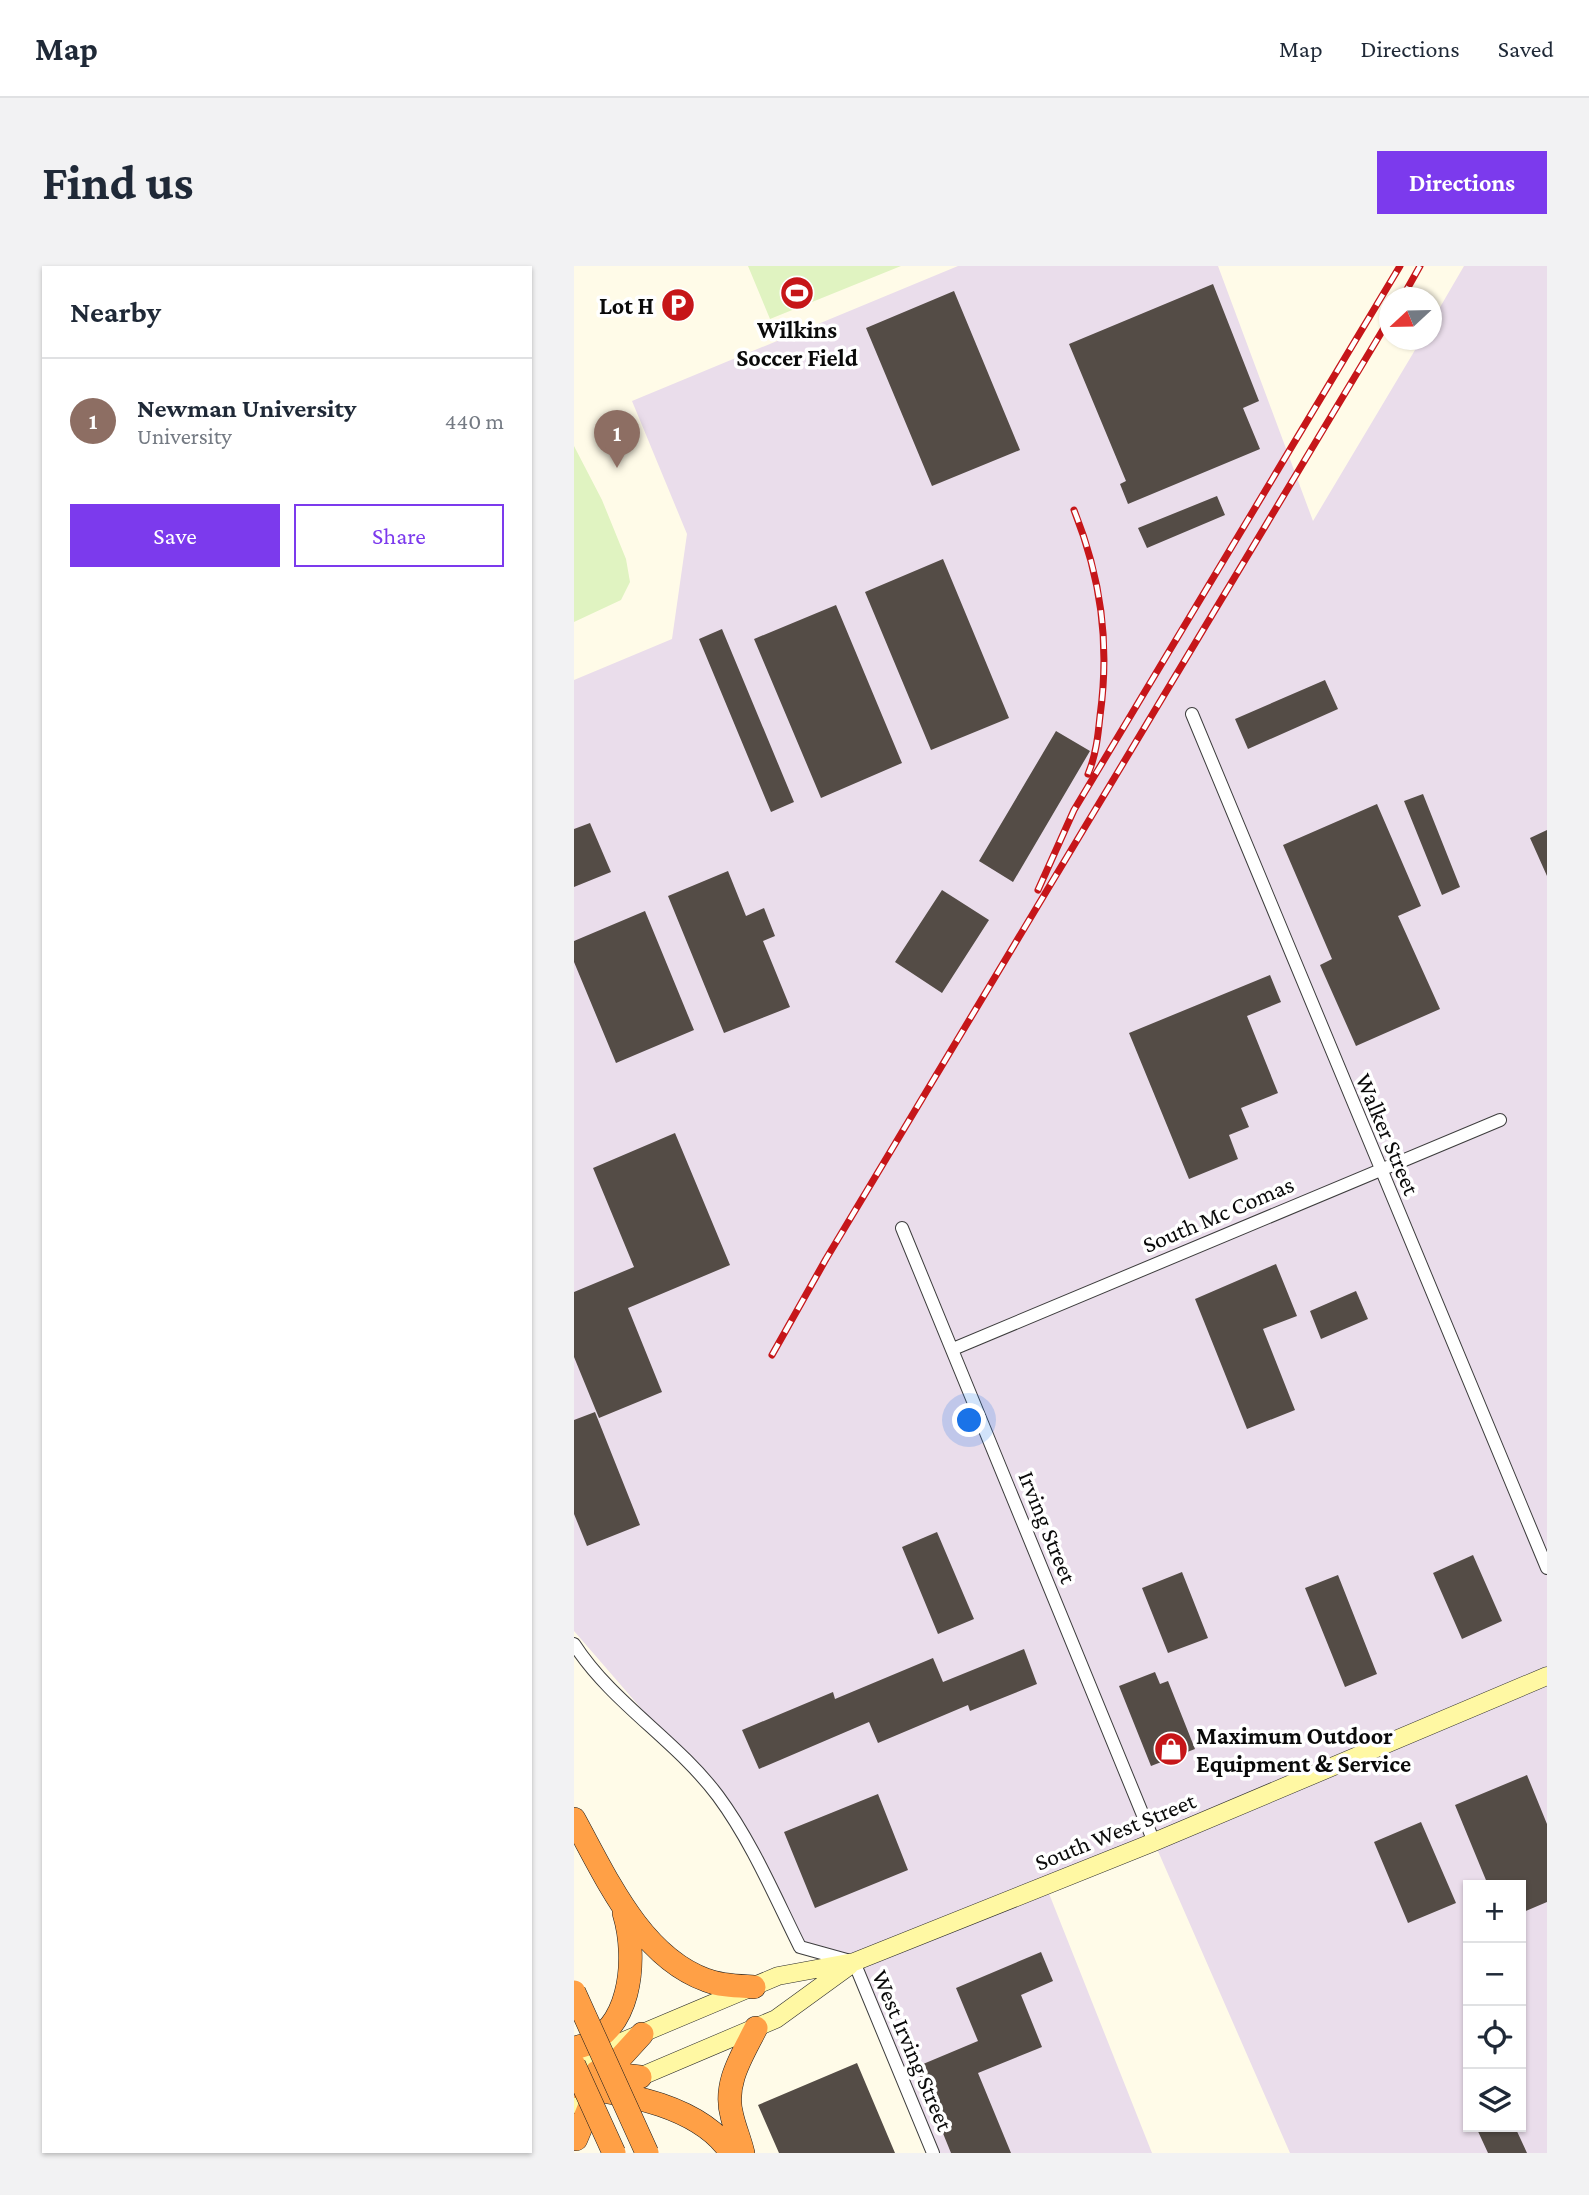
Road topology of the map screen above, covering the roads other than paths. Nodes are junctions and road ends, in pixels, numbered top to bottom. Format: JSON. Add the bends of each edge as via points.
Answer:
{"nodes":[{"id":1,"x":1192,"y":714,"type":"dead end"},
{"id":2,"x":1500,"y":1119,"type":"dead end"},
{"id":3,"x":1380,"y":1169,"type":"junction"},
{"id":4,"x":902,"y":1228,"type":"dead end"},
{"id":5,"x":953,"y":1349,"type":"junction"},
{"id":6,"x":1547,"y":1569,"type":"edge"},
{"id":7,"x":574,"y":1644,"type":"edge"},
{"id":8,"x":1547,"y":1676,"type":"edge"},
{"id":9,"x":574,"y":1819,"type":"edge"},
{"id":10,"x":1154,"y":1842,"type":"junction"},
{"id":11,"x":620,"y":1901,"type":"junction"},
{"id":12,"x":854,"y":1962,"type":"junction"},
{"id":13,"x":754,"y":1986,"type":"junction"},
{"id":14,"x":574,"y":1992,"type":"edge"},
{"id":15,"x":622,"y":2006,"type":"junction"},
{"id":16,"x":756,"y":2028,"type":"junction"},
{"id":17,"x":642,"y":2034,"type":"junction"},
{"id":18,"x":574,"y":2048,"type":"edge"},
{"id":19,"x":608,"y":2049,"type":"junction"},
{"id":20,"x":640,"y":2077,"type":"joint"},
{"id":21,"x":584,"y":2082,"type":"edge"},
{"id":22,"x":645,"y":2102,"type":"junction"},
{"id":23,"x":575,"y":2142,"type":"edge"},
{"id":24,"x":614,"y":2153,"type":"edge"},
{"id":25,"x":647,"y":2153,"type":"edge"},
{"id":26,"x":731,"y":2153,"type":"edge"},
{"id":27,"x":743,"y":2153,"type":"edge"},
{"id":28,"x":933,"y":2153,"type":"edge"}],
"edges":[{"from":1,"to":3,"type":"street","name":"Walker Street"},
{"from":2,"to":3,"type":"street","name":"South Mc Comas"},
{"from":3,"to":5,"type":"street","name":"South Mc Comas"},
{"from":3,"to":6,"type":"street","name":"Walker Street"},
{"from":4,"to":5,"type":"street","name":"Irving Street"},
{"from":5,"to":10,"type":"street","name":"Irving Street"},
{"from":7,"to":12,"type":"street","via":[[632,1711],[717,1796],[758,1863],[800,1947]]},
{"from":8,"to":10,"type":"main road","name":"South West Street"},
{"from":9,"to":11,"type":"highway"},
{"from":10,"to":12,"type":"main road","name":"South West Street"},
{"from":11,"to":13,"type":"highway","via":[[671,1962],[706,1981]]},
{"from":11,"to":15,"type":"highway","via":[[632,1955]]},
{"from":12,"to":13,"type":"main road","name":"South West Street","via":[[778,1976]]},
{"from":12,"to":16,"type":"main road","name":"South West Street","via":[[776,2019]]},
{"from":12,"to":28,"type":"street","name":"West Irving Street"},
{"from":13,"to":17,"type":"main road","name":"South West Street"},
{"from":14,"to":25,"type":"highway","bridge":true},
{"from":15,"to":18,"type":"highway","via":[[597,2039]]},
{"from":15,"to":19,"type":"highway"},
{"from":16,"to":20,"type":"main road","name":"South West Street"},
{"from":16,"to":27,"type":"highway","via":[[734,2070],[729,2092]]},
{"from":17,"to":19,"type":"main road","name":"South West Street"},
{"from":17,"to":21,"type":"highway"},
{"from":19,"to":21,"type":"highway"},
{"from":20,"to":21,"type":"highway"},
{"from":21,"to":22,"type":"highway"},
{"from":21,"to":23,"type":"highway"},
{"from":21,"to":24,"type":"highway","bridge":true},
{"from":22,"to":23,"type":"highway","via":[[605,2113]]},
{"from":22,"to":26,"type":"highway","via":[[673,2109],[708,2127]]}]}
